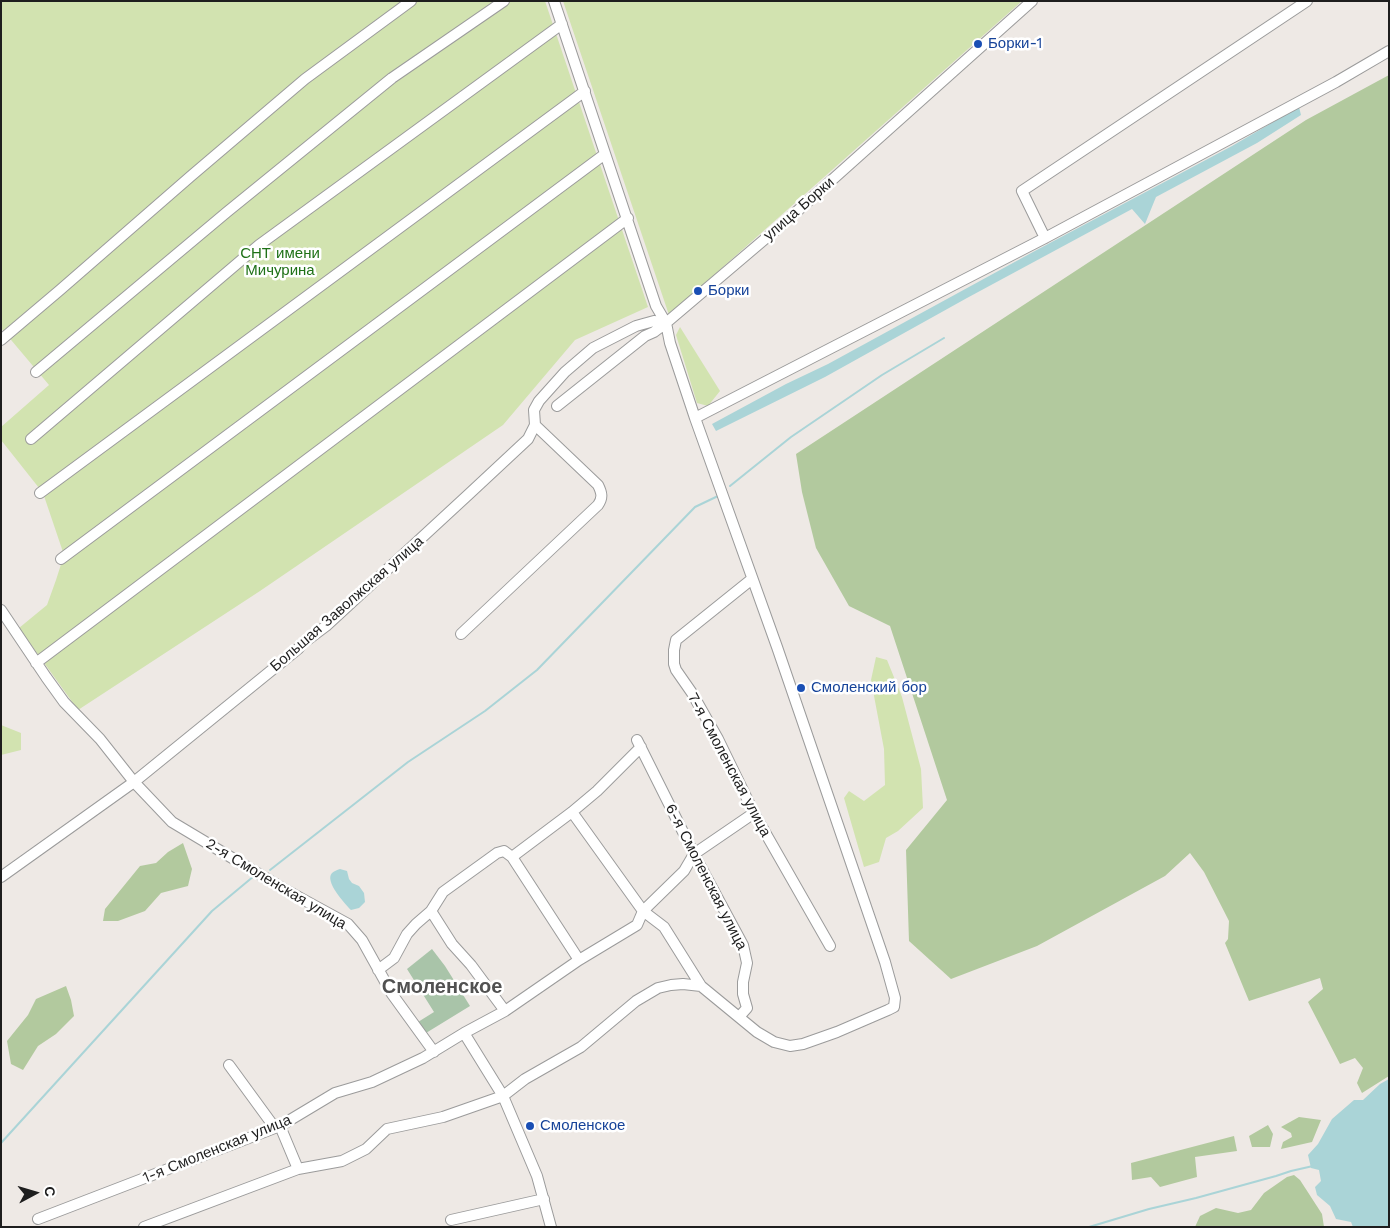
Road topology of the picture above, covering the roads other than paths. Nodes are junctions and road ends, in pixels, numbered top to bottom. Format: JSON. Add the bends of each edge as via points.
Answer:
{"nodes":[{"id":1,"x":411,"y":1,"type":"edge"},
{"id":2,"x":504,"y":1,"type":"edge"},
{"id":3,"x":554,"y":1,"type":"edge"},
{"id":4,"x":1032,"y":1,"type":"edge"},
{"id":5,"x":1307,"y":1,"type":"edge"},
{"id":6,"x":562,"y":24,"type":"junction"},
{"id":7,"x":1389,"y":52,"type":"edge"},
{"id":8,"x":584,"y":91,"type":"junction"},
{"id":9,"x":605,"y":154,"type":"junction"},
{"id":10,"x":628,"y":218,"type":"junction"},
{"id":11,"x":1045,"y":238,"type":"junction"},
{"id":12,"x":666,"y":323,"type":"junction"},
{"id":13,"x":4,"y":338,"type":"edge"},
{"id":14,"x":36,"y":372,"type":"dead end"},
{"id":15,"x":557,"y":406,"type":"dead end"},
{"id":16,"x":695,"y":418,"type":"junction"},
{"id":17,"x":535,"y":425,"type":"junction"},
{"id":18,"x":31,"y":439,"type":"dead end"},
{"id":19,"x":40,"y":493,"type":"dead end"},
{"id":20,"x":61,"y":559,"type":"dead end"},
{"id":21,"x":752,"y":579,"type":"junction"},
{"id":22,"x":1,"y":610,"type":"edge"},
{"id":23,"x":461,"y":634,"type":"dead end"},
{"id":24,"x":36,"y":662,"type":"junction"},
{"id":25,"x":134,"y":782,"type":"junction"},
{"id":26,"x":572,"y":812,"type":"junction"},
{"id":27,"x":754,"y":813,"type":"junction"},
{"id":28,"x":694,"y":854,"type":"junction"},
{"id":29,"x":512,"y":857,"type":"junction"},
{"id":30,"x":1,"y":877,"type":"edge"},
{"id":31,"x":431,"y":911,"type":"junction"},
{"id":32,"x":643,"y":911,"type":"junction"},
{"id":33,"x":830,"y":946,"type":"dead end"},
{"id":34,"x":579,"y":960,"type":"junction"},
{"id":35,"x":378,"y":970,"type":"junction"},
{"id":36,"x":701,"y":986,"type":"junction"},
{"id":37,"x":505,"y":1011,"type":"junction"},
{"id":38,"x":739,"y":1017,"type":"junction"},
{"id":39,"x":464,"y":1033,"type":"junction"},
{"id":40,"x":434,"y":1052,"type":"junction"},
{"id":41,"x":229,"y":1066,"type":"dead end"},
{"id":42,"x":503,"y":1096,"type":"junction"},
{"id":43,"x":278,"y":1127,"type":"junction"},
{"id":44,"x":298,"y":1169,"type":"junction"},
{"id":45,"x":544,"y":1199,"type":"junction"},
{"id":46,"x":38,"y":1219,"type":"dead end"},
{"id":47,"x":451,"y":1220,"type":"dead end"},
{"id":48,"x":144,"y":1227,"type":"edge"},
{"id":49,"x":551,"y":1227,"type":"edge"}],
"edges":[{"from":1,"to":13,"type":"street","via":[[305,79]]},
{"from":2,"to":14,"type":"street","via":[[392,78]]},
{"from":3,"to":6,"type":"street"},
{"from":4,"to":12,"type":"street","name":"улица Борки","via":[[785,222]]},
{"from":5,"to":11,"type":"street","via":[[1022,191]]},
{"from":6,"to":8,"type":"street"},
{"from":6,"to":18,"type":"street","via":[[260,245]]},
{"from":7,"to":11,"type":"street"},
{"from":8,"to":9,"type":"street"},
{"from":8,"to":19,"type":"street"},
{"from":9,"to":10,"type":"street"},
{"from":9,"to":20,"type":"street"},
{"from":10,"to":12,"type":"street","via":[[656,306]]},
{"from":10,"to":24,"type":"street"},
{"from":11,"to":16,"type":"street"},
{"from":12,"to":15,"type":"street","name":"улица Борки"},
{"from":12,"to":16,"type":"street"},
{"from":12,"to":17,"type":"street","name":"Большая Заволжская улица","via":[[654,321],[636,326],[593,348],[538,401],[534,410]]},
{"from":16,"to":21,"type":"street"},
{"from":17,"to":23,"type":"street","via":[[598,485],[602,500]]},
{"from":17,"to":25,"type":"street","name":"Большая Заволжская улица","via":[[521,445],[326,626]]},
{"from":21,"to":27,"type":"street","name":"7-я Смоленская улица","via":[[676,640],[674,664],[718,739]]},
{"from":21,"to":38,"type":"street","via":[[895,998],[894,1006],[888,1010],[837,1032],[790,1046],[774,1042]]},
{"from":22,"to":24,"type":"street","name":"2-я Смоленская улица"},
{"from":24,"to":25,"type":"street","name":"2-я Смоленская улица","via":[[64,702],[100,739]]},
{"from":25,"to":30,"type":"street","name":"Большая Заволжская улица"},
{"from":25,"to":35,"type":"street","name":"2-я Смоленская улица","via":[[172,822],[348,924],[362,940]]},
{"from":26,"to":28,"type":"street","name":"6-я Смоленская улица","via":[[597,791],[639,744]]},
{"from":26,"to":29,"type":"street"},
{"from":26,"to":32,"type":"street"},
{"from":27,"to":28,"type":"street"},
{"from":27,"to":33,"type":"street","name":"7-я Смоленская улица"},
{"from":28,"to":32,"type":"street","name":"1-я Смоленская улица","via":[[684,871]]},
{"from":28,"to":38,"type":"street","name":"6-я Смоленская улица","via":[[743,945],[747,963],[743,982],[746,1008]]},
{"from":29,"to":31,"type":"street","via":[[504,851],[497,853],[443,892]]},
{"from":29,"to":34,"type":"street"},
{"from":31,"to":35,"type":"street","via":[[407,934],[394,958]]},
{"from":31,"to":37,"type":"street","via":[[452,944]]},
{"from":32,"to":34,"type":"street","name":"1-я Смоленская улица","via":[[637,925]]},
{"from":32,"to":36,"type":"street","via":[[664,927]]},
{"from":34,"to":37,"type":"street","name":"1-я Смоленская улица"},
{"from":35,"to":40,"type":"street","name":"2-я Смоленская улица"},
{"from":36,"to":38,"type":"street"},
{"from":36,"to":42,"type":"street","via":[[683,984],[658,988],[636,1001],[581,1047],[525,1079]]},
{"from":37,"to":39,"type":"street","name":"1-я Смоленская улица"},
{"from":39,"to":40,"type":"street","name":"1-я Смоленская улица"},
{"from":39,"to":42,"type":"street"},
{"from":40,"to":43,"type":"street","name":"1-я Смоленская улица","via":[[379,1078],[335,1093]]},
{"from":41,"to":43,"type":"street"},
{"from":42,"to":44,"type":"street","via":[[443,1117],[387,1129],[366,1149],[342,1161]]},
{"from":42,"to":45,"type":"street"},
{"from":43,"to":44,"type":"street"},
{"from":43,"to":46,"type":"street","name":"1-я Смоленская улица"},
{"from":44,"to":48,"type":"street"},
{"from":45,"to":47,"type":"street"},
{"from":45,"to":49,"type":"street"}]}
